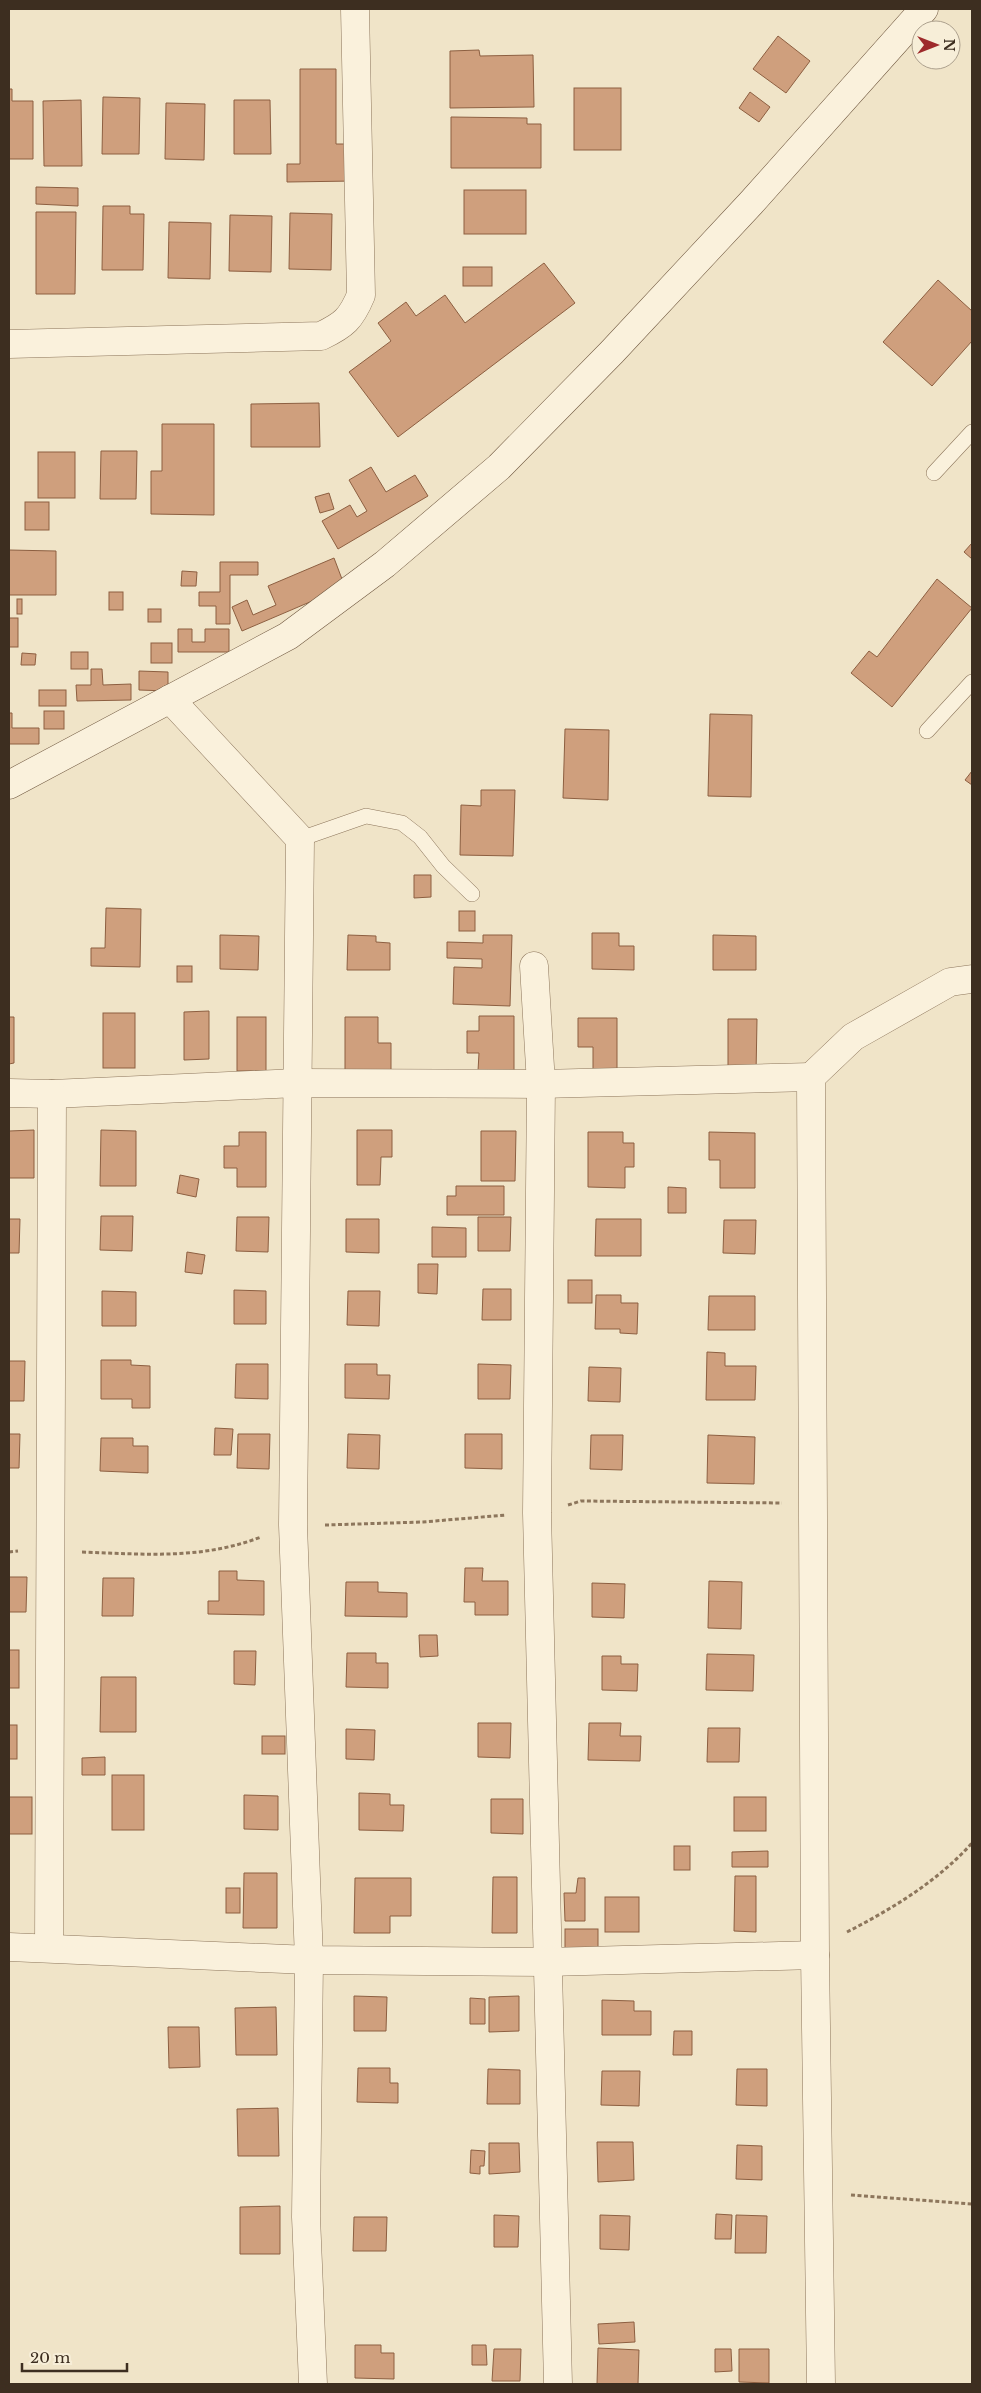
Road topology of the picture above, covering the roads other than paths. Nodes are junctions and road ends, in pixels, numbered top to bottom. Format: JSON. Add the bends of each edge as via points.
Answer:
{"nodes":[{"id":1,"x":355,"y":9,"type":"edge"},
{"id":2,"x":924,"y":9,"type":"edge"},
{"id":3,"x":9,"y":344,"type":"edge"},
{"id":4,"x":972,"y":432,"type":"edge"},
{"id":5,"x":934,"y":473,"type":"dead end"},
{"id":6,"x":972,"y":682,"type":"edge"},
{"id":7,"x":170,"y":700,"type":"junction"},
{"id":8,"x":927,"y":731,"type":"dead end"},
{"id":9,"x":9,"y":785,"type":"edge"},
{"id":10,"x":300,"y":839,"type":"junction"},
{"id":11,"x":472,"y":894,"type":"dead end"},
{"id":12,"x":534,"y":966,"type":"dead end"},
{"id":13,"x":972,"y":979,"type":"edge"},
{"id":14,"x":811,"y":1077,"type":"junction"},
{"id":15,"x":297,"y":1083,"type":"junction"},
{"id":16,"x":541,"y":1084,"type":"junction"},
{"id":17,"x":9,"y":1094,"type":"edge"},
{"id":18,"x":52,"y":1094,"type":"junction"},
{"id":19,"x":9,"y":1947,"type":"edge"},
{"id":20,"x":49,"y":1948,"type":"junction"},
{"id":21,"x":815,"y":1955,"type":"junction"},
{"id":22,"x":309,"y":1960,"type":"junction"},
{"id":23,"x":548,"y":1962,"type":"junction"},
{"id":24,"x":313,"y":2384,"type":"edge"},
{"id":25,"x":558,"y":2384,"type":"edge"},
{"id":26,"x":821,"y":2384,"type":"edge"}],
"edges":[{"from":1,"to":3,"type":"street","via":[[361,296],[352,316],[339,328],[321,336]]},
{"from":2,"to":7,"type":"street","via":[[612,352],[499,466],[385,564],[288,636]]},
{"from":4,"to":5,"type":"lane"},
{"from":6,"to":8,"type":"lane"},
{"from":7,"to":9,"type":"street"},
{"from":7,"to":10,"type":"street"},
{"from":10,"to":11,"type":"lane","via":[[366,816],[402,823],[420,837],[443,866]]},
{"from":10,"to":15,"type":"street"},
{"from":12,"to":16,"type":"street"},
{"from":13,"to":14,"type":"street","via":[[950,982],[853,1037]]},
{"from":14,"to":16,"type":"street"},
{"from":14,"to":21,"type":"street"},
{"from":15,"to":16,"type":"street"},
{"from":15,"to":18,"type":"street"},
{"from":15,"to":22,"type":"street","via":[[293,1525]]},
{"from":16,"to":23,"type":"street","via":[[537,1513]]},
{"from":17,"to":18,"type":"street"},
{"from":18,"to":20,"type":"street"},
{"from":19,"to":20,"type":"street"},
{"from":20,"to":22,"type":"street"},
{"from":21,"to":23,"type":"street"},
{"from":21,"to":26,"type":"street"},
{"from":22,"to":23,"type":"street"},
{"from":22,"to":24,"type":"street","via":[[306,2216]]},
{"from":23,"to":25,"type":"street"}]}
